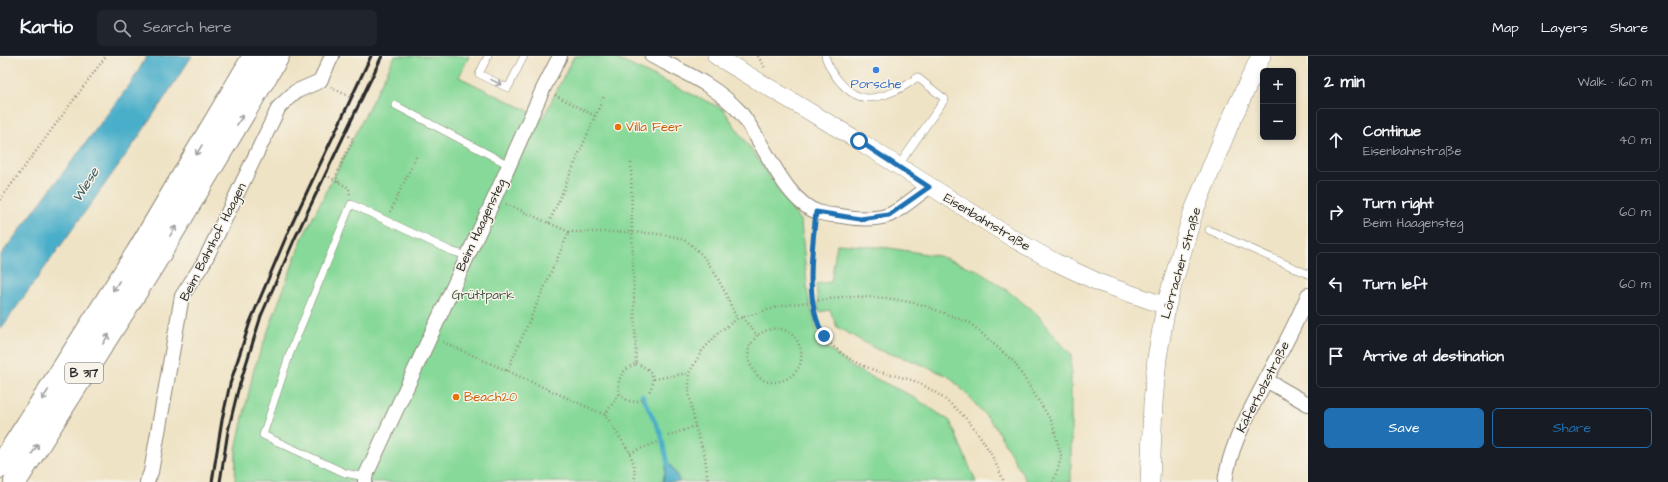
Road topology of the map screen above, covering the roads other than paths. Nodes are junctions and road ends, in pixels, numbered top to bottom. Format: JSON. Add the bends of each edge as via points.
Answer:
{"nodes":[{"id":1,"x":254,"y":56,"type":"edge"},
{"id":2,"x":278,"y":56,"type":"edge"},
{"id":3,"x":332,"y":56,"type":"edge"},
{"id":4,"x":488,"y":56,"type":"edge"},
{"id":5,"x":524,"y":56,"type":"edge"},
{"id":6,"x":560,"y":56,"type":"edge"},
{"id":7,"x":652,"y":56,"type":"edge"},
{"id":8,"x":716,"y":56,"type":"edge"},
{"id":9,"x":825,"y":56,"type":"edge"},
{"id":10,"x":1261,"y":56,"type":"edge"},
{"id":11,"x":395,"y":105,"type":"dead end"},
{"id":12,"x":509,"y":165,"type":"junction"},
{"id":13,"x":898,"y":166,"type":"junction"},
{"id":14,"x":929,"y":187,"type":"junction"},
{"id":15,"x":1209,"y":230,"type":"dead end"},
{"id":16,"x":467,"y":256,"type":"junction"},
{"id":17,"x":1308,"y":274,"type":"edge"},
{"id":18,"x":1308,"y":295,"type":"edge"},
{"id":19,"x":1166,"y":306,"type":"junction"},
{"id":20,"x":1304,"y":313,"type":"edge"},
{"id":21,"x":1266,"y":380,"type":"junction"},
{"id":22,"x":1308,"y":404,"type":"edge"},
{"id":23,"x":0,"y":467,"type":"edge"},
{"id":24,"x":365,"y":479,"type":"edge"},
{"id":25,"x":15,"y":482,"type":"edge"},
{"id":26,"x":147,"y":482,"type":"edge"},
{"id":27,"x":1150,"y":482,"type":"edge"},
{"id":28,"x":1225,"y":482,"type":"edge"}],
"edges":[{"from":1,"to":23,"type":"main road","number":"B 317","one_way":true,"via":[[137,253]]},
{"from":25,"to":2,"type":"main road","number":"B 317","one_way":true,"via":[[153,265]]},
{"from":3,"to":26,"type":"street","name":"Beim Bahnhof Haagen","via":[[320,82],[294,92],[279,107],[204,262],[182,296]]},
{"from":4,"to":5,"type":"lane","one_way":true,"via":[[479,74],[508,88]]},
{"from":6,"to":12,"type":"street","name":"Beim Haagensteg"},
{"from":7,"to":14,"type":"street","via":[[725,97],[755,132],[773,165],[797,199],[816,212],[860,219],[889,215]]},
{"from":8,"to":13,"type":"street","name":"Eisenbahnstraße"},
{"from":9,"to":13,"type":"lane","via":[[839,82],[866,98],[893,92],[908,85],[917,77],[945,98]]},
{"from":10,"to":19,"type":"main road","name":"Lörracher Straße","via":[[1230,122],[1194,213]]},
{"from":11,"to":12,"type":"lane"},
{"from":12,"to":16,"type":"street","name":"Beim Haagensteg"},
{"from":13,"to":14,"type":"street","name":"Eisenbahnstraße"},
{"from":14,"to":19,"type":"street","name":"Eisenbahnstraße","via":[[1055,262],[1100,284]]},
{"from":15,"to":17,"type":"lane"},
{"from":16,"to":24,"type":"street","name":"Beim Haagensteg"},
{"from":16,"to":24,"type":"lane","via":[[350,204],[301,324],[263,435],[345,473]]},
{"from":18,"to":20,"type":"street","name":"Käferholzstraße"},
{"from":19,"to":27,"type":"main road","name":"Lörracher Straße","via":[[1157,358]]},
{"from":20,"to":21,"type":"street","name":"Käferholzstraße"},
{"from":21,"to":22,"type":"street"},
{"from":21,"to":28,"type":"street","name":"Käferholzstraße","via":[[1243,422],[1230,458]]}]}
